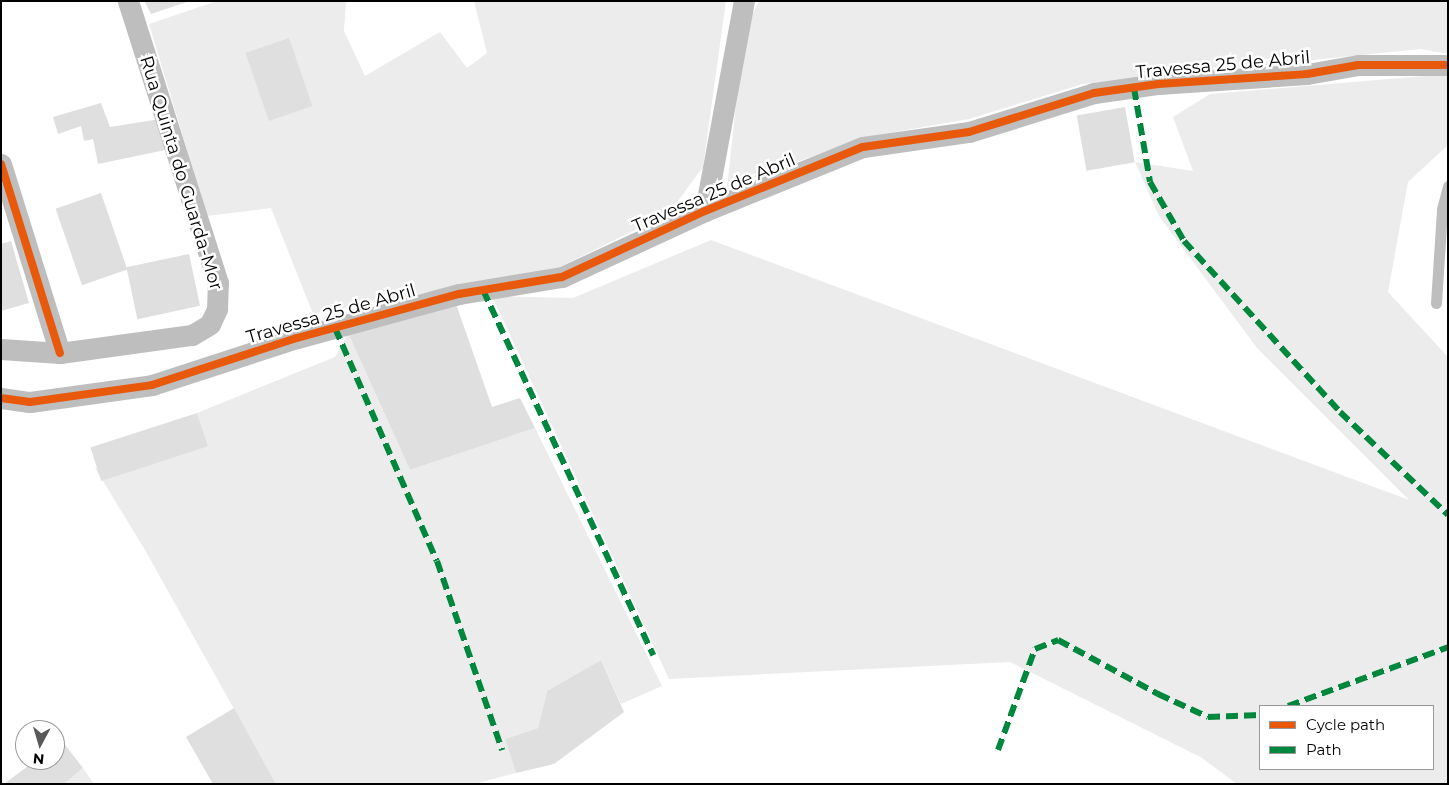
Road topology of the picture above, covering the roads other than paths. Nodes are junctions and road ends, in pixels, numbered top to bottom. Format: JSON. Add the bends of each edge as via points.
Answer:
{"nodes":[{"id":1,"x":128,"y":1,"type":"edge"},
{"id":2,"x":744,"y":1,"type":"edge"},
{"id":3,"x":1448,"y":65,"type":"edge"},
{"id":4,"x":1,"y":164,"type":"edge"},
{"id":5,"x":1448,"y":186,"type":"edge"},
{"id":6,"x":706,"y":211,"type":"junction"},
{"id":7,"x":1436,"y":302,"type":"dead end"},
{"id":8,"x":1,"y":349,"type":"edge"},
{"id":9,"x":60,"y":353,"type":"junction"},
{"id":10,"x":1,"y":398,"type":"edge"}],
"edges":[{"from":1,"to":9,"type":"street","name":"Rua Quinta do Guarda-Mor","via":[[218,283],[219,302],[214,317],[204,330],[192,335]]},
{"from":2,"to":6,"type":"street"},
{"from":3,"to":6,"type":"street","name":"Travessa 25 de Abril","via":[[1358,65],[1307,74],[1158,84],[1094,93],[969,132],[863,147]]},
{"from":4,"to":9,"type":"street"},
{"from":5,"to":7,"type":"lane","via":[[1442,209]]},
{"from":6,"to":10,"type":"street","name":"Travessa 25 de Abril","via":[[562,276],[449,297],[297,338],[152,385],[30,402]]},
{"from":8,"to":9,"type":"street"}]}
